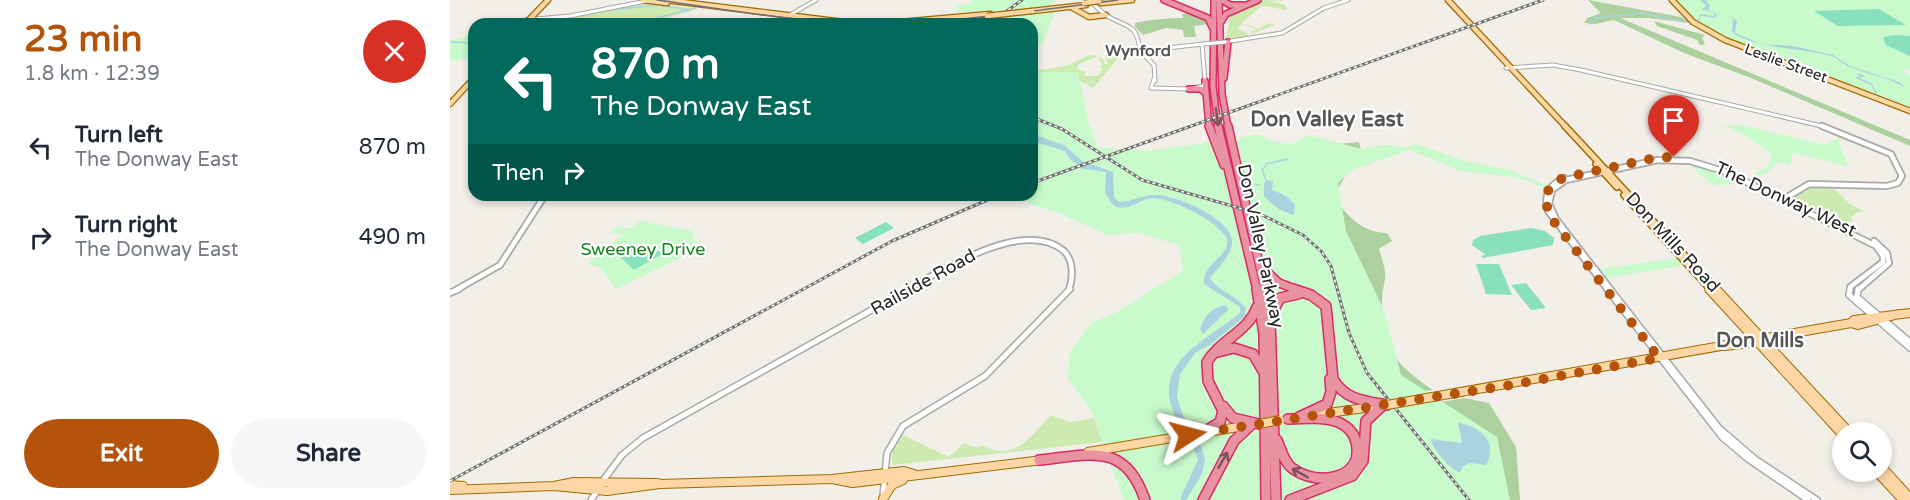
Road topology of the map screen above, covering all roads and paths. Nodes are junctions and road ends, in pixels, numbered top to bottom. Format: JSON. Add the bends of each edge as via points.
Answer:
{"nodes":[{"id":1,"x":546,"y":0,"type":"edge"},
{"id":2,"x":642,"y":0,"type":"edge"},
{"id":3,"x":664,"y":0,"type":"edge"},
{"id":4,"x":816,"y":0,"type":"edge"},
{"id":5,"x":1108,"y":0,"type":"edge"},
{"id":6,"x":1132,"y":0,"type":"edge"},
{"id":7,"x":1164,"y":0,"type":"edge"},
{"id":8,"x":1176,"y":0,"type":"edge"},
{"id":9,"x":1214,"y":0,"type":"edge"},
{"id":10,"x":1221,"y":0,"type":"edge"},
{"id":11,"x":1256,"y":0,"type":"edge"},
{"id":12,"x":1348,"y":0,"type":"edge"},
{"id":13,"x":1444,"y":0,"type":"edge"},
{"id":14,"x":1449,"y":0,"type":"edge"},
{"id":15,"x":1672,"y":0,"type":"edge"},
{"id":16,"x":648,"y":1,"type":"edge"},
{"id":17,"x":1100,"y":2,"type":"edge"},
{"id":18,"x":1086,"y":3,"type":"edge"},
{"id":19,"x":636,"y":4,"type":"junction"},
{"id":20,"x":1057,"y":4,"type":"edge"},
{"id":21,"x":1185,"y":10,"type":"junction"},
{"id":22,"x":989,"y":15,"type":"junction"},
{"id":23,"x":1106,"y":15,"type":"junction"},
{"id":24,"x":529,"y":18,"type":"edge"},
{"id":25,"x":555,"y":18,"type":"edge"},
{"id":26,"x":786,"y":18,"type":"junction"},
{"id":27,"x":947,"y":18,"type":"edge"},
{"id":28,"x":962,"y":18,"type":"edge"},
{"id":29,"x":1220,"y":23,"type":"junction"},
{"id":30,"x":1213,"y":29,"type":"junction"},
{"id":31,"x":1227,"y":42,"type":"junction"},
{"id":32,"x":1140,"y":44,"type":"junction"},
{"id":33,"x":1202,"y":44,"type":"junction"},
{"id":34,"x":1179,"y":47,"type":"junction"},
{"id":35,"x":1169,"y":48,"type":"junction"},
{"id":36,"x":1142,"y":51,"type":"junction"},
{"id":37,"x":1204,"y":52,"type":"junction"},
{"id":38,"x":1508,"y":67,"type":"junction"},
{"id":39,"x":1205,"y":81,"type":"junction"},
{"id":40,"x":468,"y":84,"type":"edge"},
{"id":41,"x":1221,"y":88,"type":"junction"},
{"id":42,"x":1189,"y":89,"type":"junction"},
{"id":43,"x":1206,"y":93,"type":"junction"},
{"id":44,"x":450,"y":104,"type":"edge"},
{"id":45,"x":1910,"y":111,"type":"edge"},
{"id":46,"x":1604,"y":170,"type":"junction"},
{"id":47,"x":1229,"y":174,"type":"junction"},
{"id":48,"x":1784,"y":199,"type":"junction"},
{"id":49,"x":541,"y":201,"type":"edge"},
{"id":50,"x":1886,"y":256,"type":"junction"},
{"id":51,"x":1260,"y":264,"type":"junction"},
{"id":52,"x":1857,"y":281,"type":"junction"},
{"id":53,"x":1864,"y":284,"type":"junction"},
{"id":54,"x":450,"y":293,"type":"edge"},
{"id":55,"x":1258,"y":299,"type":"junction"},
{"id":56,"x":1910,"y":313,"type":"edge"},
{"id":57,"x":1878,"y":318,"type":"junction"},
{"id":58,"x":1270,"y":319,"type":"junction"},
{"id":59,"x":1760,"y":340,"type":"junction"},
{"id":60,"x":1910,"y":342,"type":"edge"},
{"id":61,"x":1910,"y":348,"type":"edge"},
{"id":62,"x":1661,"y":358,"type":"junction"},
{"id":63,"x":1265,"y":375,"type":"junction"},
{"id":64,"x":1384,"y":405,"type":"junction"},
{"id":65,"x":1288,"y":419,"type":"junction"},
{"id":66,"x":1839,"y":422,"type":"edge"},
{"id":67,"x":1832,"y":423,"type":"edge"},
{"id":68,"x":1254,"y":425,"type":"junction"},
{"id":69,"x":1204,"y":432,"type":"junction"},
{"id":70,"x":1275,"y":435,"type":"junction"},
{"id":71,"x":1039,"y":460,"type":"junction"},
{"id":72,"x":915,"y":474,"type":"junction"},
{"id":73,"x":883,"y":476,"type":"junction"},
{"id":74,"x":1892,"y":478,"type":"edge"},
{"id":75,"x":1886,"y":482,"type":"edge"},
{"id":76,"x":450,"y":485,"type":"edge"},
{"id":77,"x":600,"y":485,"type":"junction"},
{"id":78,"x":478,"y":488,"type":"junction"},
{"id":79,"x":450,"y":490,"type":"edge"},
{"id":80,"x":1265,"y":497,"type":"edge"},
{"id":81,"x":1910,"y":498,"type":"edge"},
{"id":82,"x":591,"y":500,"type":"edge"},
{"id":83,"x":884,"y":500,"type":"edge"},
{"id":84,"x":1145,"y":500,"type":"edge"},
{"id":85,"x":1203,"y":500,"type":"edge"},
{"id":86,"x":1276,"y":500,"type":"edge"},
{"id":87,"x":1290,"y":500,"type":"edge"},
{"id":88,"x":1808,"y":500,"type":"edge"},
{"id":89,"x":1817,"y":500,"type":"edge"},
{"id":90,"x":1903,"y":500,"type":"edge"}],
"edges":[{"from":1,"to":24,"type":"main road"},
{"from":2,"to":16,"type":"main road"},
{"from":2,"to":19,"type":"street"},
{"from":3,"to":26,"type":"main road"},
{"from":4,"to":26,"type":"street"},
{"from":5,"to":17,"type":"main road"},
{"from":6,"to":17,"type":"main road"},
{"from":7,"to":21,"type":"highway"},
{"from":8,"to":21,"type":"highway"},
{"from":9,"to":30,"type":"highway","name":"Don Valley Parkway"},
{"from":10,"to":11,"type":"highway","via":[[1240,5]]},
{"from":10,"to":29,"type":"highway","name":"Don Valley Parkway"},
{"from":11,"to":29,"type":"highway","via":[[1226,14]]},
{"from":12,"to":31,"type":"street","via":[[1328,5],[1290,29],[1265,38]]},
{"from":13,"to":38,"type":"main road","name":"Don Mills Road"},
{"from":14,"to":38,"type":"main road","name":"Don Mills Road"},
{"from":15,"to":45,"type":"main road","name":"Leslie Street","via":[[1693,22],[1719,38]]},
{"from":16,"to":19,"type":"street"},
{"from":16,"to":26,"type":"main road"},
{"from":17,"to":18,"type":"main road","bridge":true},
{"from":18,"to":20,"type":"main road"},
{"from":18,"to":20,"type":"main road"},
{"from":18,"to":23,"type":"street"},
{"from":18,"to":23,"type":"main road","via":[[1082,9],[1087,14]]},
{"from":19,"to":25,"type":"street"},
{"from":20,"to":22,"type":"main road","bridge":true},
{"from":20,"to":23,"type":"main road","via":[[1089,17]]},
{"from":21,"to":30,"type":"highway","via":[[1208,18]]},
{"from":22,"to":27,"type":"main road"},
{"from":22,"to":28,"type":"main road"},
{"from":23,"to":32,"type":"street","via":[[1133,28]]},
{"from":29,"to":41,"type":"highway","name":"Don Valley Parkway"},
{"from":30,"to":47,"type":"highway","name":"Don Valley Parkway","one_way":true,"via":[[1213,86]]},
{"from":31,"to":33,"type":"street","bridge":true},
{"from":31,"to":41,"type":"highway"},
{"from":32,"to":35,"type":"street","via":[[1146,48]]},
{"from":32,"to":36,"type":"street"},
{"from":33,"to":34,"type":"street"},
{"from":33,"to":37,"type":"street"},
{"from":34,"to":35,"type":"street"},
{"from":34,"to":37,"type":"street","via":[[1197,46]]},
{"from":35,"to":36,"type":"street"},
{"from":36,"to":42,"type":"street","via":[[1154,65],[1153,88]]},
{"from":37,"to":39,"type":"street"},
{"from":38,"to":46,"type":"main road","name":"Don Mills Road"},
{"from":38,"to":48,"type":"street","via":[[1559,65],[1832,128],[1891,154],[1902,176],[1898,183],[1884,186],[1809,184]]},
{"from":39,"to":42,"type":"street","via":[[1200,87]]},
{"from":39,"to":43,"type":"highway"},
{"from":40,"to":44,"type":"main road"},
{"from":41,"to":51,"type":"highway","name":"Don Valley Parkway","via":[[1232,152]]},
{"from":42,"to":43,"type":"highway"},
{"from":43,"to":47,"type":"highway","via":[[1210,133]]},
{"from":46,"to":48,"type":"street","name":"The Donway West","via":[[1664,157],[1685,158],[1718,166]]},
{"from":46,"to":59,"type":"main road","name":"Don Mills Road"},
{"from":46,"to":62,"type":"street","name":"The Donway West","via":[[1561,182],[1549,192],[1550,208],[1557,224]]},
{"from":47,"to":55,"type":"highway","name":"Don Valley Parkway"},
{"from":48,"to":50,"type":"street","name":"The Donway West","via":[[1875,242]]},
{"from":49,"to":54,"type":"street","via":[[500,265]]},
{"from":50,"to":52,"type":"street"},
{"from":50,"to":53,"type":"street","via":[[1887,266]]},
{"from":51,"to":58,"type":"highway","name":"Don Valley Parkway"},
{"from":51,"to":64,"type":"highway","via":[[1279,285],[1312,296],[1326,306],[1333,379],[1338,388],[1351,397]]},
{"from":52,"to":53,"type":"street"},
{"from":52,"to":57,"type":"street","via":[[1849,288],[1849,295]]},
{"from":53,"to":57,"type":"street","via":[[1857,297]]},
{"from":55,"to":63,"type":"highway","name":"Don Valley Parkway"},
{"from":55,"to":69,"type":"highway","via":[[1252,322],[1206,362],[1206,375],[1223,417]]},
{"from":56,"to":57,"type":"main road"},
{"from":57,"to":59,"type":"main road"},
{"from":57,"to":60,"type":"street"},
{"from":57,"to":61,"type":"street"},
{"from":58,"to":65,"type":"highway","via":[[1276,301],[1292,294],[1315,299],[1324,311],[1331,396],[1322,408]]},
{"from":58,"to":70,"type":"highway","name":"Don Valley Parkway"},
{"from":59,"to":62,"type":"main road"},
{"from":59,"to":66,"type":"main road","name":"Don Mills Road"},
{"from":59,"to":67,"type":"main road","name":"Don Mills Road"},
{"from":62,"to":64,"type":"main road","bridge":true},
{"from":62,"to":88,"type":"street","via":[[1722,437]]},
{"from":62,"to":89,"type":"street","via":[[1719,428],[1755,459]]},
{"from":63,"to":68,"type":"highway","via":[[1258,358],[1234,348],[1217,353],[1208,366],[1228,414]]},
{"from":63,"to":80,"type":"highway","name":"Don Valley Parkway"},
{"from":64,"to":65,"type":"main road"},
{"from":64,"to":87,"type":"highway","via":[[1366,421],[1362,461],[1352,476]]},
{"from":65,"to":68,"type":"main road","bridge":true},
{"from":65,"to":70,"type":"highway","one_way":true,"via":[[1333,420],[1348,428],[1358,447],[1351,470],[1332,479],[1300,474],[1284,460]]},
{"from":68,"to":69,"type":"main road"},
{"from":85,"to":68,"type":"highway","one_way":true,"via":[[1234,441]]},
{"from":69,"to":71,"type":"main road"},
{"from":70,"to":86,"type":"highway","name":"Don Valley Parkway"},
{"from":71,"to":72,"type":"main road"},
{"from":71,"to":84,"type":"highway","via":[[1116,457],[1135,471]]},
{"from":72,"to":73,"type":"main road"},
{"from":72,"to":83,"type":"main road","via":[[892,485]]},
{"from":73,"to":77,"type":"main road","via":[[853,483],[832,479],[660,484],[641,488]]},
{"from":73,"to":77,"type":"street","name":"Railside Road","via":[[889,448],[907,422],[985,376],[1068,291],[1072,283],[1071,264],[1064,252],[1033,241],[974,253],[643,438],[622,455]]},
{"from":73,"to":83,"type":"street","name":"Railside Road"},
{"from":74,"to":81,"type":"main road"},
{"from":75,"to":90,"type":"main road"},
{"from":76,"to":78,"type":"main road"},
{"from":77,"to":78,"type":"main road","via":[[570,490],[554,486]]},
{"from":77,"to":82,"type":"street","name":"Railside Road"},
{"from":78,"to":79,"type":"main road"}]}
